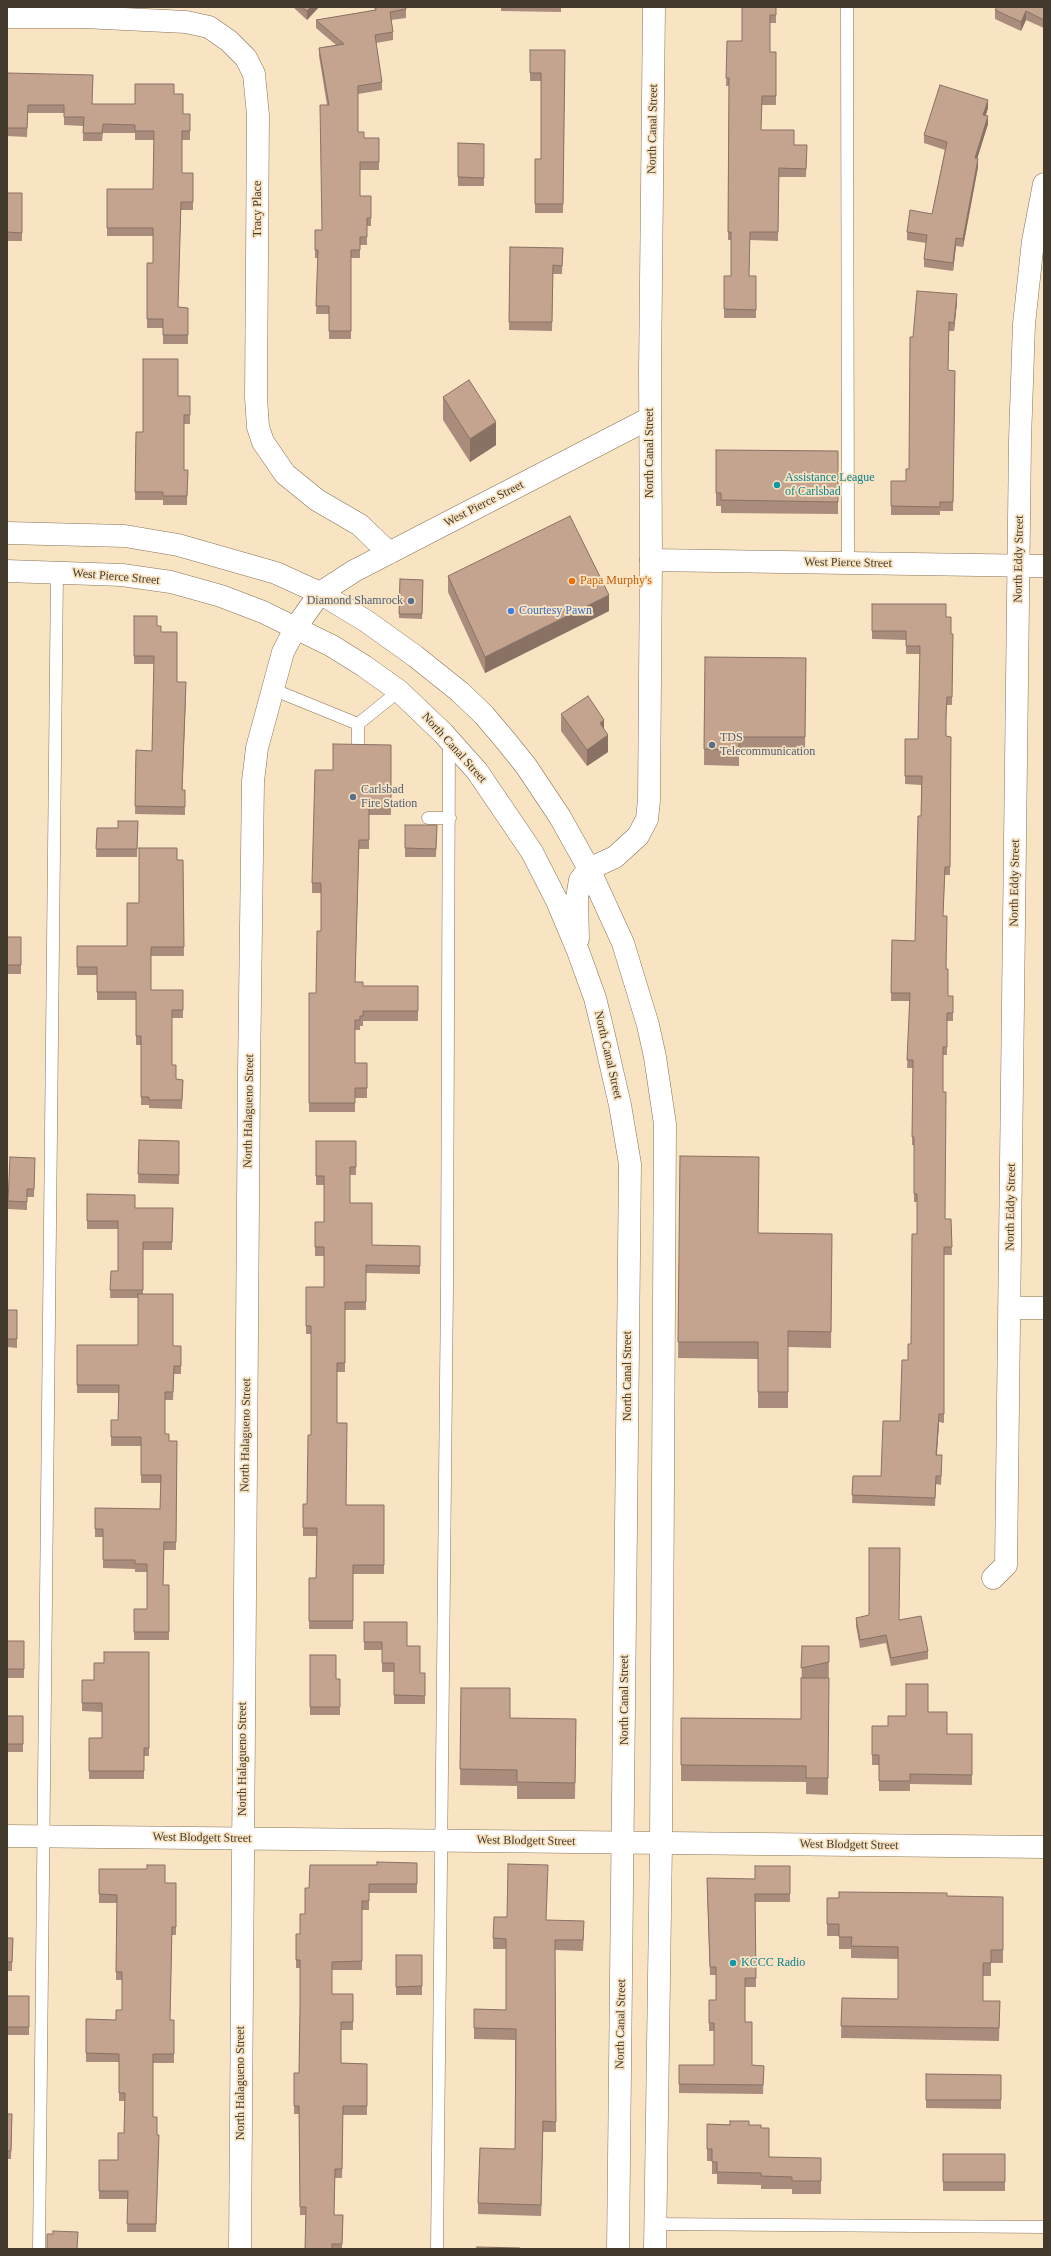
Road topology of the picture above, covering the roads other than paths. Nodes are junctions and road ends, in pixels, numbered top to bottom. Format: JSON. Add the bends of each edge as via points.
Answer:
{"nodes":[{"id":1,"x":654,"y":7,"type":"edge"},
{"id":2,"x":847,"y":7,"type":"edge"},
{"id":3,"x":7,"y":17,"type":"edge"},
{"id":4,"x":1044,"y":184,"type":"edge"},
{"id":5,"x":650,"y":418,"type":"junction"},
{"id":6,"x":7,"y":533,"type":"edge"},
{"id":7,"x":389,"y":553,"type":"junction"},
{"id":8,"x":651,"y":560,"type":"junction"},
{"id":9,"x":848,"y":562,"type":"junction"},
{"id":10,"x":1019,"y":565,"type":"junction"},
{"id":11,"x":1044,"y":566,"type":"edge"},
{"id":12,"x":7,"y":571,"type":"edge"},
{"id":13,"x":56,"y":572,"type":"junction"},
{"id":14,"x":320,"y":593,"type":"junction"},
{"id":15,"x":296,"y":627,"type":"junction"},
{"id":16,"x":272,"y":689,"type":"junction"},
{"id":17,"x":399,"y":691,"type":"junction"},
{"id":18,"x":358,"y":724,"type":"junction"},
{"id":19,"x":449,"y":740,"type":"junction"},
{"id":20,"x":358,"y":748,"type":"edge"},
{"id":21,"x":428,"y":818,"type":"dead end"},
{"id":22,"x":450,"y":818,"type":"junction"},
{"id":23,"x":589,"y":869,"type":"junction"},
{"id":24,"x":578,"y":951,"type":"junction"},
{"id":25,"x":1009,"y":1308,"type":"junction"},
{"id":26,"x":1044,"y":1308,"type":"edge"},
{"id":27,"x":993,"y":1578,"type":"dead end"},
{"id":28,"x":7,"y":1836,"type":"edge"},
{"id":29,"x":44,"y":1836,"type":"junction"},
{"id":30,"x":242,"y":1838,"type":"junction"},
{"id":31,"x":440,"y":1839,"type":"junction"},
{"id":32,"x":624,"y":1842,"type":"junction"},
{"id":33,"x":661,"y":1843,"type":"junction"},
{"id":34,"x":1044,"y":1847,"type":"edge"},
{"id":35,"x":655,"y":2224,"type":"junction"},
{"id":36,"x":1044,"y":2227,"type":"edge"},
{"id":37,"x":38,"y":2249,"type":"edge"},
{"id":38,"x":240,"y":2249,"type":"edge"},
{"id":39,"x":437,"y":2249,"type":"edge"},
{"id":40,"x":618,"y":2249,"type":"edge"},
{"id":41,"x":655,"y":2249,"type":"edge"}],
"edges":[{"from":1,"to":5,"type":"main road","name":"North Canal Street"},
{"from":2,"to":9,"type":"lane"},
{"from":3,"to":7,"type":"main road","name":"Tracy Place","via":[[186,22],[209,27],[229,41],[246,58],[254,74],[258,97],[258,427],[272,457],[299,487],[360,524]]},
{"from":4,"to":10,"type":"main road","name":"North Eddy Street","via":[[1033,241],[1024,324]]},
{"from":5,"to":7,"type":"main road","name":"West Pierce Street"},
{"from":5,"to":8,"type":"main road","name":"North Canal Street"},
{"from":6,"to":14,"type":"main road","via":[[125,536],[178,546],[276,573]]},
{"from":7,"to":14,"type":"main road","name":"West Pierce Street"},
{"from":8,"to":9,"type":"main road","name":"West Pierce Street"},
{"from":8,"to":23,"type":"main road","name":"North Canal Street","via":[[651,725],[647,819],[638,836],[614,857]]},
{"from":9,"to":10,"type":"main road","name":"West Pierce Street"},
{"from":10,"to":11,"type":"main road","name":"West Pierce Street"},
{"from":10,"to":25,"type":"main road","name":"North Eddy Street"},
{"from":12,"to":13,"type":"main road","name":"West Pierce Street"},
{"from":13,"to":15,"type":"main road","name":"West Pierce Street","via":[[122,575],[171,582],[222,596]]},
{"from":13,"to":29,"type":"lane"},
{"from":14,"to":15,"type":"main road","name":"West Pierce Street"},
{"from":14,"to":23,"type":"main road","via":[[366,621],[415,656],[484,715],[526,766]]},
{"from":15,"to":16,"type":"main road","name":"North Halagueno Street","via":[[283,652]]},
{"from":15,"to":17,"type":"main road","name":"North Canal Street","via":[[364,666]]},
{"from":16,"to":18,"type":"lane"},
{"from":16,"to":30,"type":"main road","name":"North Halagueno Street","via":[[257,748],[253,781]]},
{"from":17,"to":18,"type":"lane"},
{"from":17,"to":19,"type":"main road","name":"North Canal Street"},
{"from":18,"to":20,"type":"lane"},
{"from":19,"to":22,"type":"lane"},
{"from":19,"to":24,"type":"main road","name":"North Canal Street","via":[[478,771],[532,852],[557,901]]},
{"from":21,"to":22,"type":"lane"},
{"from":22,"to":31,"type":"lane","via":[[448,1279]]},
{"from":23,"to":24,"type":"main road","via":[[580,880],[577,898]]},
{"from":23,"to":33,"type":"main road","via":[[623,943],[640,995],[655,1057],[665,1124]]},
{"from":24,"to":32,"type":"main road","name":"North Canal Street","via":[[595,998],[607,1045],[630,1164]]},
{"from":25,"to":26,"type":"main road"},
{"from":25,"to":27,"type":"main road","name":"North Eddy Street","via":[[1006,1565]]},
{"from":28,"to":29,"type":"main road","name":"West Blodgett Street"},
{"from":29,"to":30,"type":"main road","name":"West Blodgett Street"},
{"from":29,"to":37,"type":"lane"},
{"from":30,"to":31,"type":"main road","name":"West Blodgett Street"},
{"from":30,"to":38,"type":"main road","name":"North Halagueno Street"},
{"from":31,"to":32,"type":"main road","name":"West Blodgett Street"},
{"from":31,"to":39,"type":"lane"},
{"from":32,"to":33,"type":"main road","name":"West Blodgett Street"},
{"from":32,"to":40,"type":"main road","name":"North Canal Street"},
{"from":33,"to":34,"type":"main road","name":"West Blodgett Street"},
{"from":33,"to":35,"type":"main road"},
{"from":35,"to":36,"type":"lane"},
{"from":35,"to":41,"type":"main road"}]}
